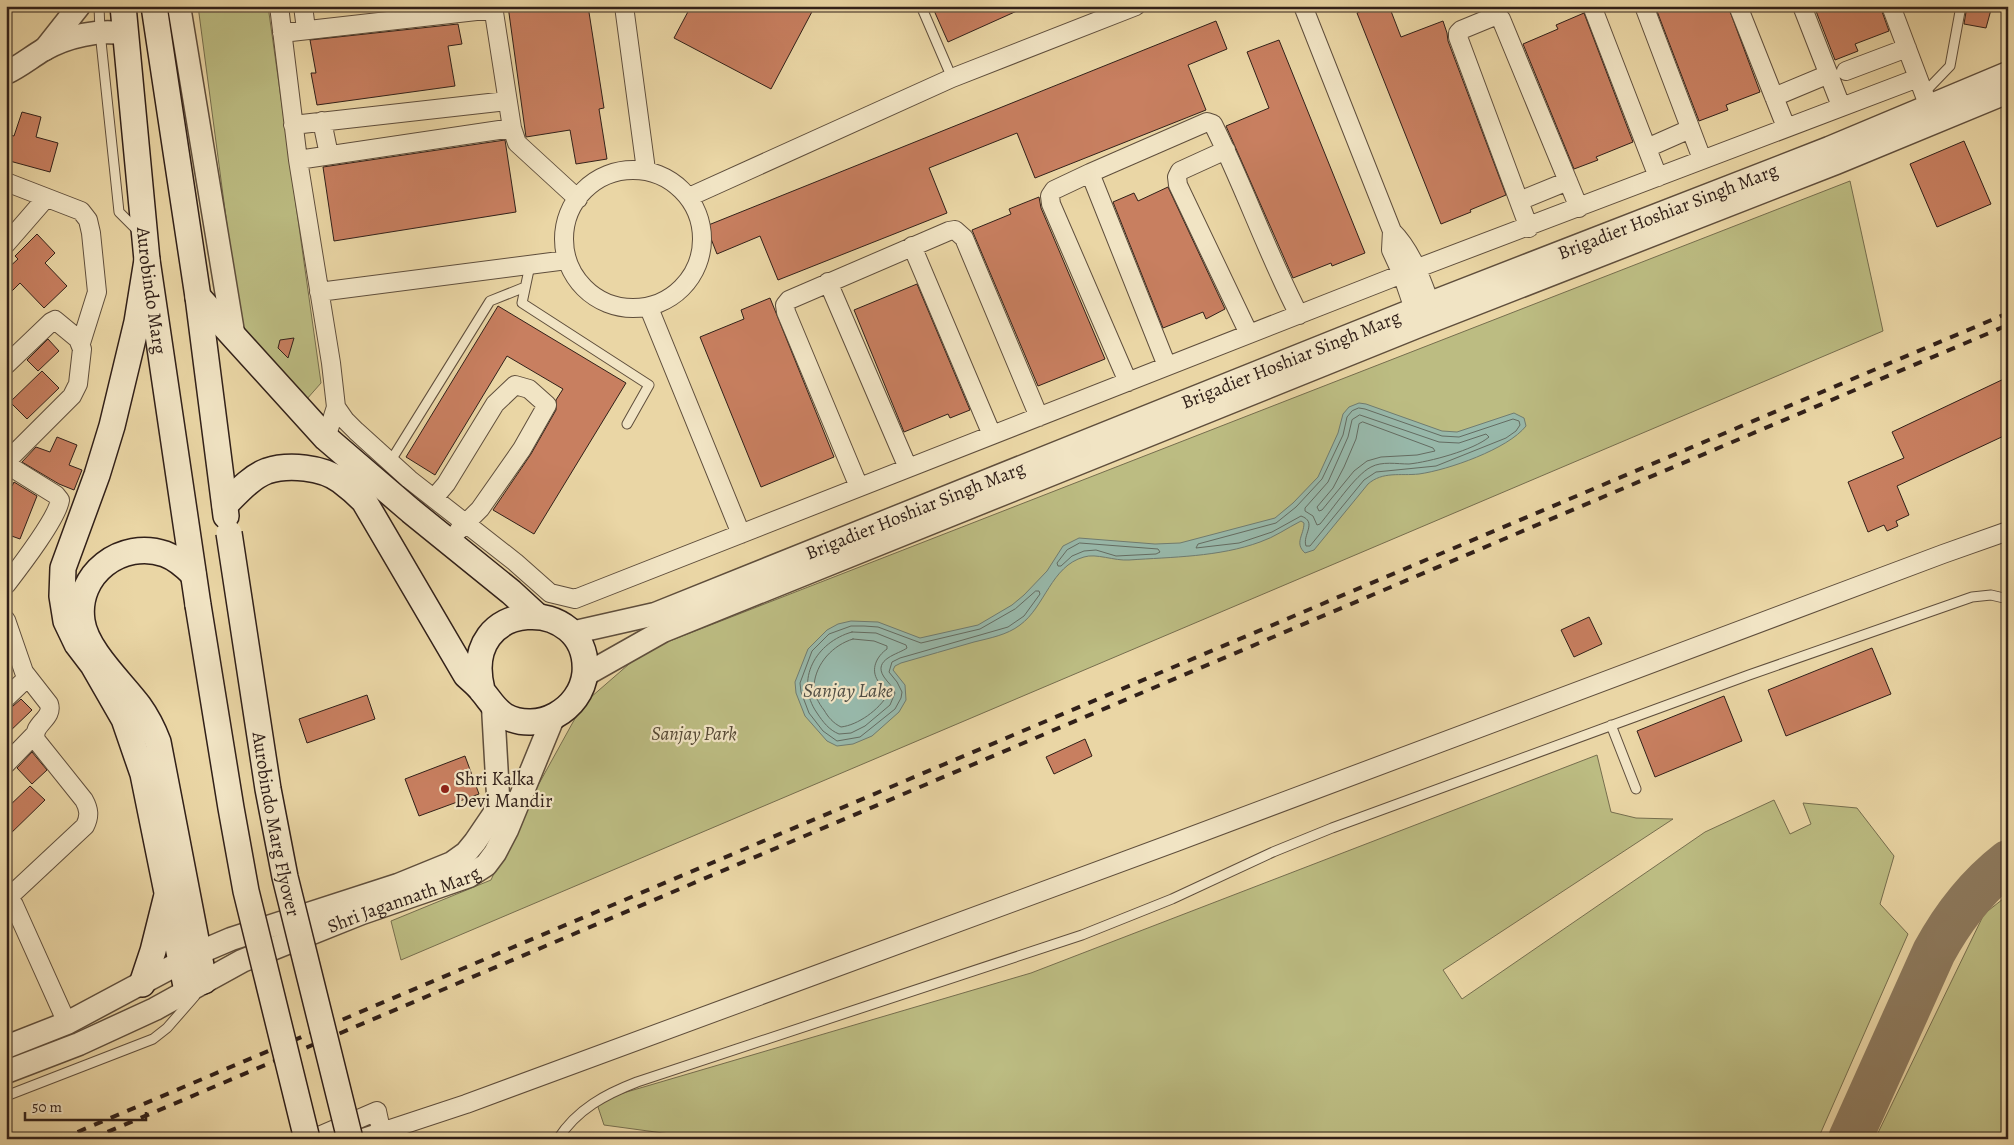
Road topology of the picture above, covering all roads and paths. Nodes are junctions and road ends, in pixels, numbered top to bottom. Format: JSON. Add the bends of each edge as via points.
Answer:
{"nodes":[{"id":1,"x":79,"y":6,"type":"edge"},
{"id":2,"x":100,"y":6,"type":"edge"},
{"id":3,"x":123,"y":6,"type":"edge"},
{"id":4,"x":154,"y":6,"type":"edge"},
{"id":5,"x":179,"y":6,"type":"edge"},
{"id":6,"x":279,"y":6,"type":"edge"},
{"id":7,"x":303,"y":6,"type":"edge"},
{"id":8,"x":624,"y":6,"type":"edge"},
{"id":9,"x":922,"y":6,"type":"edge"},
{"id":10,"x":1136,"y":6,"type":"edge"},
{"id":11,"x":1303,"y":6,"type":"edge"},
{"id":12,"x":1592,"y":6,"type":"edge"},
{"id":13,"x":1644,"y":6,"type":"edge"},
{"id":14,"x":1738,"y":6,"type":"edge"},
{"id":15,"x":1802,"y":6,"type":"edge"},
{"id":16,"x":1891,"y":6,"type":"edge"},
{"id":17,"x":1961,"y":6,"type":"edge"},
{"id":18,"x":493,"y":8,"type":"edge"},
{"id":19,"x":306,"y":29,"type":"junction"},
{"id":20,"x":100,"y":32,"type":"junction"},
{"id":21,"x":282,"y":32,"type":"junction"},
{"id":22,"x":126,"y":34,"type":"junction"},
{"id":23,"x":1907,"y":48,"type":"junction"},
{"id":24,"x":45,"y":49,"type":"junction"},
{"id":25,"x":6,"y":73,"type":"edge"},
{"id":26,"x":1837,"y":73,"type":"junction"},
{"id":27,"x":2008,"y":73,"type":"edge"},
{"id":28,"x":952,"y":78,"type":"junction"},
{"id":29,"x":2008,"y":92,"type":"edge"},
{"id":30,"x":1924,"y":93,"type":"junction"},
{"id":31,"x":1774,"y":97,"type":"junction"},
{"id":32,"x":507,"y":100,"type":"junction"},
{"id":33,"x":1841,"y":106,"type":"junction"},
{"id":34,"x":322,"y":121,"type":"junction"},
{"id":35,"x":293,"y":124,"type":"junction"},
{"id":36,"x":512,"y":128,"type":"junction"},
{"id":37,"x":1786,"y":128,"type":"junction"},
{"id":38,"x":1690,"y":129,"type":"junction"},
{"id":39,"x":1647,"y":148,"type":"junction"},
{"id":40,"x":1226,"y":150,"type":"junction"},
{"id":41,"x":329,"y":155,"type":"junction"},
{"id":42,"x":1702,"y":159,"type":"junction"},
{"id":43,"x":298,"y":160,"type":"junction"},
{"id":44,"x":646,"y":170,"type":"junction"},
{"id":45,"x":1090,"y":173,"type":"junction"},
{"id":46,"x":1658,"y":177,"type":"junction"},
{"id":47,"x":1568,"y":181,"type":"junction"},
{"id":48,"x":6,"y":182,"type":"edge"},
{"id":49,"x":689,"y":197,"type":"junction"},
{"id":50,"x":46,"y":198,"type":"junction"},
{"id":51,"x":578,"y":199,"type":"junction"},
{"id":52,"x":1519,"y":200,"type":"junction"},
{"id":53,"x":1579,"y":208,"type":"junction"},
{"id":54,"x":1529,"y":228,"type":"junction"},
{"id":55,"x":6,"y":244,"type":"edge"},
{"id":56,"x":912,"y":246,"type":"junction"},
{"id":57,"x":146,"y":249,"type":"junction"},
{"id":58,"x":567,"y":260,"type":"junction"},
{"id":59,"x":530,"y":265,"type":"junction"},
{"id":60,"x":1409,"y":272,"type":"junction"},
{"id":61,"x":828,"y":282,"type":"junction"},
{"id":62,"x":526,"y":286,"type":"junction"},
{"id":63,"x":320,"y":292,"type":"junction"},
{"id":64,"x":198,"y":297,"type":"junction"},
{"id":65,"x":649,"y":308,"type":"junction"},
{"id":66,"x":1299,"y":315,"type":"junction"},
{"id":67,"x":1425,"y":315,"type":"junction"},
{"id":68,"x":1249,"y":334,"type":"junction"},
{"id":69,"x":234,"y":338,"type":"junction"},
{"id":70,"x":81,"y":343,"type":"junction"},
{"id":71,"x":6,"y":366,"type":"edge"},
{"id":72,"x":1167,"y":366,"type":"junction"},
{"id":73,"x":1128,"y":382,"type":"junction"},
{"id":74,"x":336,"y":407,"type":"junction"},
{"id":75,"x":1039,"y":417,"type":"junction"},
{"id":76,"x":627,"y":424,"type":"dead end"},
{"id":77,"x":992,"y":435,"type":"junction"},
{"id":78,"x":326,"y":438,"type":"junction"},
{"id":79,"x":390,"y":462,"type":"junction"},
{"id":80,"x":6,"y":463,"type":"edge"},
{"id":81,"x":908,"y":468,"type":"junction"},
{"id":82,"x":859,"y":487,"type":"junction"},
{"id":83,"x":434,"y":498,"type":"junction"},
{"id":84,"x":225,"y":505,"type":"junction"},
{"id":85,"x":411,"y":511,"type":"junction"},
{"id":86,"x":465,"y":523,"type":"junction"},
{"id":87,"x":2008,"y":531,"type":"edge"},
{"id":88,"x":741,"y":534,"type":"junction"},
{"id":89,"x":386,"y":537,"type":"junction"},
{"id":90,"x":444,"y":537,"type":"junction"},
{"id":91,"x":193,"y":574,"type":"junction"},
{"id":92,"x":6,"y":585,"type":"edge"},
{"id":93,"x":2008,"y":599,"type":"edge"},
{"id":94,"x":536,"y":616,"type":"junction"},
{"id":95,"x":6,"y":620,"type":"edge"},
{"id":96,"x":571,"y":633,"type":"junction"},
{"id":97,"x":584,"y":675,"type":"junction"},
{"id":98,"x":28,"y":677,"type":"junction"},
{"id":99,"x":6,"y":698,"type":"edge"},
{"id":100,"x":487,"y":698,"type":"junction"},
{"id":101,"x":553,"y":718,"type":"junction"},
{"id":102,"x":1611,"y":725,"type":"junction"},
{"id":103,"x":35,"y":734,"type":"junction"},
{"id":104,"x":6,"y":764,"type":"edge"},
{"id":105,"x":1636,"y":789,"type":"dead end"},
{"id":106,"x":168,"y":890,"type":"junction"},
{"id":107,"x":10,"y":899,"type":"edge"},
{"id":108,"x":190,"y":958,"type":"junction"},
{"id":109,"x":201,"y":983,"type":"junction"},
{"id":110,"x":142,"y":984,"type":"junction"},
{"id":111,"x":67,"y":1023,"type":"junction"},
{"id":112,"x":6,"y":1046,"type":"edge"},
{"id":113,"x":6,"y":1072,"type":"edge"},
{"id":114,"x":6,"y":1096,"type":"edge"},
{"id":115,"x":382,"y":1135,"type":"edge"},
{"id":116,"x":307,"y":1139,"type":"edge"},
{"id":117,"x":312,"y":1139,"type":"edge"},
{"id":118,"x":350,"y":1139,"type":"edge"},
{"id":119,"x":360,"y":1139,"type":"edge"},
{"id":120,"x":558,"y":1139,"type":"edge"}],
"edges":[{"from":1,"to":24,"type":"street"},
{"from":2,"to":20,"type":"lane"},
{"from":3,"to":22,"type":"main road","name":"Aurobindo Marg"},
{"from":4,"to":64,"type":"main road"},
{"from":5,"to":69,"type":"street"},
{"from":6,"to":21,"type":"street"},
{"from":7,"to":19,"type":"street"},
{"from":8,"to":44,"type":"street"},
{"from":9,"to":28,"type":"lane"},
{"from":10,"to":28,"type":"street"},
{"from":11,"to":60,"type":"street","via":[[1392,231],[1391,250]]},
{"from":12,"to":39,"type":"street"},
{"from":13,"to":38,"type":"street"},
{"from":14,"to":31,"type":"street"},
{"from":15,"to":26,"type":"street"},
{"from":16,"to":23,"type":"street"},
{"from":17,"to":30,"type":"lane","via":[[1950,66]]},
{"from":18,"to":19,"type":"street"},
{"from":18,"to":32,"type":"street"},
{"from":19,"to":21,"type":"street"},
{"from":20,"to":22,"type":"street"},
{"from":20,"to":24,"type":"street"},
{"from":20,"to":57,"type":"lane","via":[[119,212]]},
{"from":21,"to":35,"type":"street"},
{"from":22,"to":57,"type":"main road","name":"Aurobindo Marg"},
{"from":23,"to":26,"type":"street"},
{"from":23,"to":30,"type":"street"},
{"from":24,"to":25,"type":"street"},
{"from":26,"to":31,"type":"street"},
{"from":26,"to":33,"type":"street"},
{"from":27,"to":30,"type":"street","name":"Brigadier Hoshiar Singh Marg"},
{"from":28,"to":49,"type":"street"},
{"from":29,"to":67,"type":"street","name":"Brigadier Hoshiar Singh Marg","via":[[1836,163]]},
{"from":30,"to":33,"type":"street"},
{"from":30,"to":67,"type":"street","name":"Brigadier Hoshiar Singh Marg","via":[[1812,154]]},
{"from":31,"to":37,"type":"street"},
{"from":32,"to":34,"type":"street"},
{"from":32,"to":36,"type":"street"},
{"from":33,"to":37,"type":"street"},
{"from":34,"to":35,"type":"street"},
{"from":34,"to":41,"type":"street"},
{"from":35,"to":43,"type":"street"},
{"from":36,"to":41,"type":"street"},
{"from":36,"to":51,"type":"street","via":[[517,143]]},
{"from":37,"to":42,"type":"street"},
{"from":38,"to":39,"type":"street"},
{"from":38,"to":42,"type":"street"},
{"from":39,"to":46,"type":"street"},
{"from":40,"to":45,"type":"street","via":[[1213,124],[1207,122]]},
{"from":40,"to":66,"type":"street"},
{"from":40,"to":68,"type":"street","via":[[1180,171],[1177,177]]},
{"from":41,"to":43,"type":"street"},
{"from":42,"to":46,"type":"street"},
{"from":43,"to":63,"type":"street"},
{"from":44,"to":49,"type":"street","via":[[669,179]]},
{"from":44,"to":51,"type":"street","via":[[629,169],[605,175],[585,188]]},
{"from":45,"to":72,"type":"street"},
{"from":45,"to":73,"type":"street","via":[[1054,190],[1050,196],[1051,204]]},
{"from":46,"to":53,"type":"street"},
{"from":47,"to":52,"type":"street"},
{"from":47,"to":52,"type":"street","via":[[1497,15],[1461,30],[1458,37]]},
{"from":47,"to":53,"type":"street"},
{"from":48,"to":50,"type":"street"},
{"from":49,"to":65,"type":"street","via":[[700,219],[703,234],[700,258],[688,282]]},
{"from":50,"to":55,"type":"street"},
{"from":50,"to":70,"type":"street","via":[[82,211],[91,232],[97,292]]},
{"from":51,"to":58,"type":"street","via":[[567,217],[563,241]]},
{"from":52,"to":54,"type":"street"},
{"from":53,"to":54,"type":"street"},
{"from":54,"to":60,"type":"street"},
{"from":56,"to":61,"type":"street"},
{"from":56,"to":75,"type":"street","via":[[955,230],[964,238]]},
{"from":56,"to":77,"type":"street"},
{"from":57,"to":91,"type":"main road","name":"Aurobindo Marg"},
{"from":57,"to":106,"type":"main road","via":[[137,322],[112,426],[63,568],[62,596],[66,621],[77,644],[124,719],[143,774]]},
{"from":58,"to":59,"type":"street"},
{"from":58,"to":65,"type":"street","via":[[573,275],[588,293],[618,307]]},
{"from":59,"to":62,"type":"lane"},
{"from":59,"to":63,"type":"street"},
{"from":60,"to":66,"type":"street"},
{"from":60,"to":67,"type":"street"},
{"from":61,"to":81,"type":"street"},
{"from":61,"to":82,"type":"street","via":[[789,300],[785,305],[786,312]]},
{"from":62,"to":76,"type":"lane","via":[[522,303],[649,385]]},
{"from":62,"to":79,"type":"lane","via":[[490,301]]},
{"from":63,"to":74,"type":"street"},
{"from":64,"to":69,"type":"main road"},
{"from":64,"to":84,"type":"main road"},
{"from":65,"to":88,"type":"street"},
{"from":66,"to":68,"type":"street"},
{"from":67,"to":96,"type":"street","name":"Brigadier Hoshiar Singh Marg","via":[[655,614]]},
{"from":67,"to":97,"type":"street","name":"Brigadier Hoshiar Singh Marg","via":[[663,631]]},
{"from":68,"to":72,"type":"street"},
{"from":69,"to":78,"type":"main road"},
{"from":70,"to":71,"type":"street","via":[[55,320]]},
{"from":70,"to":80,"type":"street","via":[[76,390]]},
{"from":72,"to":73,"type":"street"},
{"from":73,"to":75,"type":"street"},
{"from":74,"to":78,"type":"street"},
{"from":74,"to":79,"type":"street","via":[[350,426]]},
{"from":75,"to":77,"type":"street"},
{"from":77,"to":81,"type":"street"},
{"from":78,"to":85,"type":"main road"},
{"from":79,"to":83,"type":"street"},
{"from":80,"to":92,"type":"street","via":[[60,500],[20,568]]},
{"from":81,"to":82,"type":"street"},
{"from":82,"to":88,"type":"street"},
{"from":83,"to":86,"type":"street"},
{"from":83,"to":86,"type":"street","via":[[495,404],[515,385],[530,389],[547,405],[522,449],[480,509]]},
{"from":84,"to":89,"type":"main road","via":[[266,472],[290,467],[312,469],[339,479],[364,501]]},
{"from":84,"to":118,"type":"main road","name":"Aurobindo Marg Flyover","bridge":true,"via":[[284,877]]},
{"from":85,"to":89,"type":"main road","via":[[387,520]]},
{"from":85,"to":90,"type":"main road"},
{"from":86,"to":88,"type":"street","via":[[550,593],[575,599]]},
{"from":86,"to":90,"type":"street","via":[[460,530]]},
{"from":87,"to":115,"type":"street"},
{"from":89,"to":100,"type":"main road","via":[[466,675]]},
{"from":90,"to":94,"type":"main road"},
{"from":91,"to":108,"type":"main road","via":[[167,554],[135,550],[105,563],[93,575],[85,589],[82,605],[82,622],[87,637],[140,707],[158,742]]},
{"from":91,"to":116,"type":"main road","bridge":true,"via":[[246,891]]},
{"from":93,"to":102,"type":"lane","via":[[1991,595],[1972,597]]},
{"from":94,"to":96,"type":"main road","via":[[555,621]]},
{"from":94,"to":100,"type":"main road","via":[[520,616],[505,622],[484,644],[478,659],[478,674]]},
{"from":95,"to":98,"type":"street"},
{"from":96,"to":97,"type":"main road","via":[[582,652]]},
{"from":97,"to":101,"type":"main road","via":[[579,692],[568,708]]},
{"from":98,"to":99,"type":"street"},
{"from":98,"to":103,"type":"street","via":[[51,709]]},
{"from":100,"to":101,"type":"main road","via":[[506,716],[521,722]]},
{"from":100,"to":108,"type":"street","name":"Shri Jagannath Marg","via":[[498,795],[494,814],[466,853],[429,873],[245,934]]},
{"from":101,"to":109,"type":"street","name":"Shri Jagannath Marg","via":[[507,830],[486,865],[469,876],[362,913],[242,961]]},
{"from":102,"to":105,"type":"lane"},
{"from":102,"to":120,"type":"lane","via":[[1332,828],[1106,926],[637,1082],[584,1109]]},
{"from":103,"to":104,"type":"street"},
{"from":103,"to":107,"type":"street","via":[[36,740],[84,800],[89,818],[85,826]]},
{"from":106,"to":108,"type":"main road"},
{"from":106,"to":110,"type":"main road"},
{"from":107,"to":111,"type":"street"},
{"from":108,"to":109,"type":"main road"},
{"from":108,"to":110,"type":"street","name":"Shri Jagannath Marg"},
{"from":109,"to":113,"type":"street","name":"Shri Jagannath Marg","via":[[155,1009],[79,1044]]},
{"from":109,"to":114,"type":"lane","via":[[167,1028],[153,1039]]},
{"from":110,"to":111,"type":"street","name":"Shri Jagannath Marg"},
{"from":111,"to":112,"type":"street","name":"Shri Jagannath Marg"},
{"from":115,"to":117,"type":"street","via":[[377,1111]]},
{"from":115,"to":119,"type":"street"}]}
